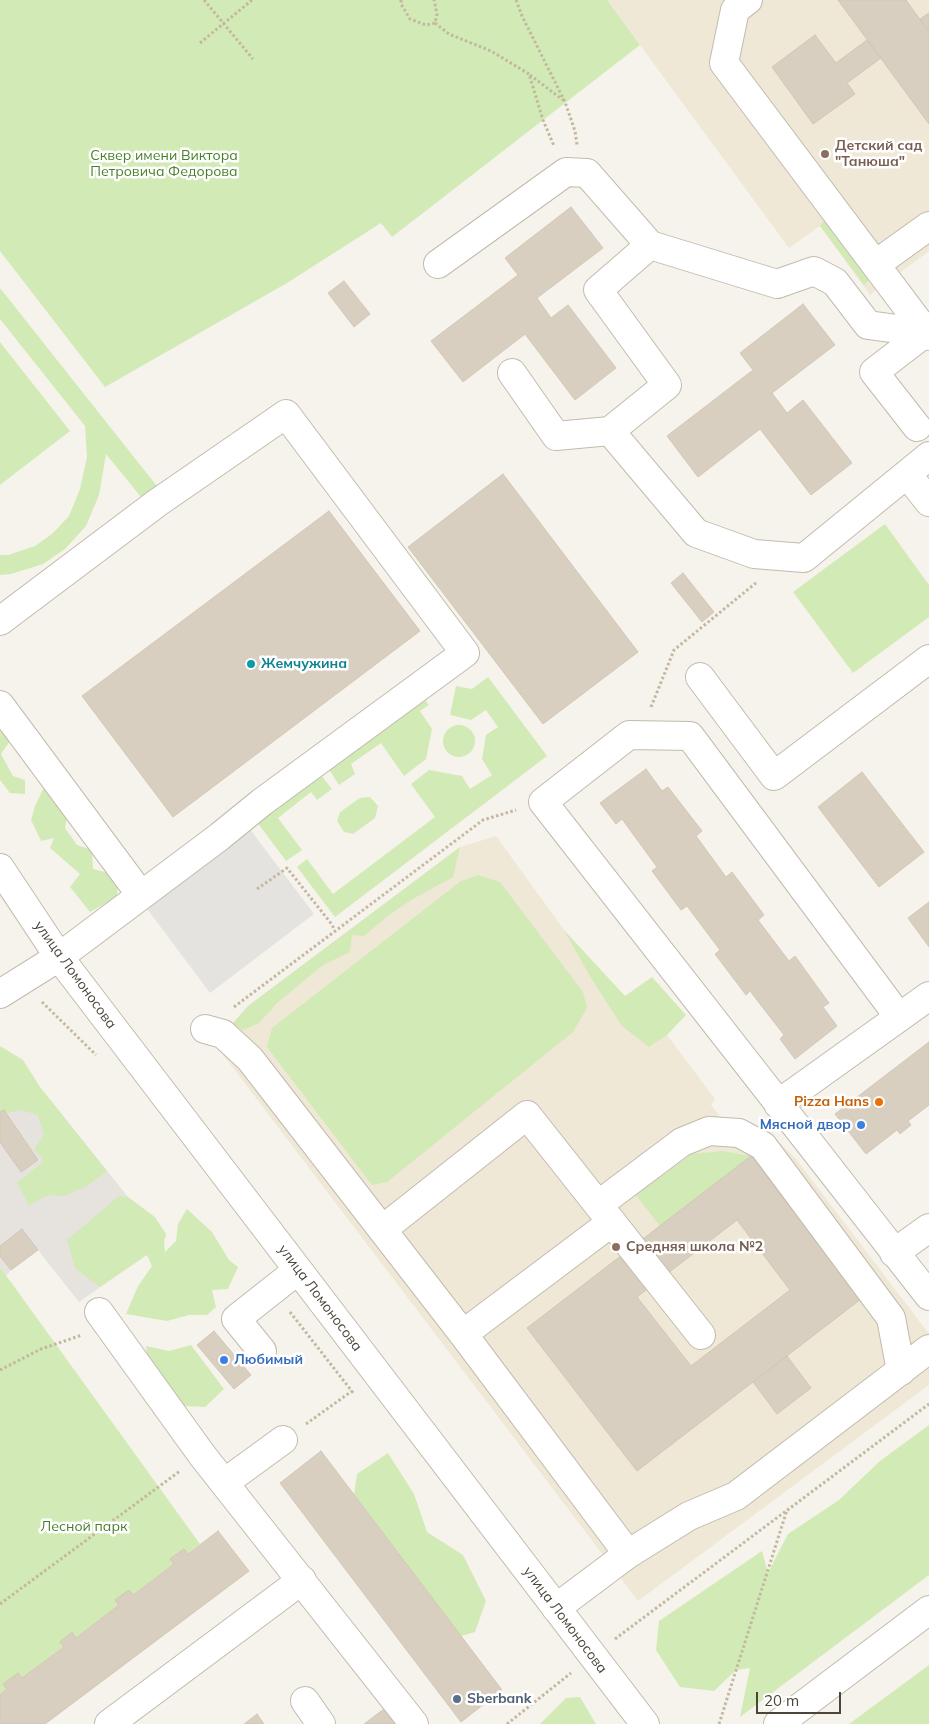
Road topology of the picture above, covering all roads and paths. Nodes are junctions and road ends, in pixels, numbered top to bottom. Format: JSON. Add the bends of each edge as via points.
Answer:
{"nodes":[{"id":1,"x":204,"y":0,"type":"edge"},
{"id":2,"x":252,"y":0,"type":"edge"},
{"id":3,"x":400,"y":0,"type":"edge"},
{"id":4,"x":434,"y":0,"type":"edge"},
{"id":5,"x":516,"y":0,"type":"edge"},
{"id":6,"x":748,"y":0,"type":"edge"},
{"id":7,"x":224,"y":23,"type":"junction"},
{"id":8,"x":435,"y":23,"type":"junction"},
{"id":9,"x":200,"y":43,"type":"dead end"},
{"id":10,"x":253,"y":59,"type":"dead end"},
{"id":11,"x":529,"y":74,"type":"junction"},
{"id":12,"x":565,"y":102,"type":"junction"},
{"id":13,"x":542,"y":120,"type":"dead end"},
{"id":14,"x":580,"y":173,"type":"junction"},
{"id":15,"x":929,"y":226,"type":"edge"},
{"id":16,"x":650,"y":245,"type":"junction"},
{"id":17,"x":438,"y":264,"type":"dead end"},
{"id":18,"x":876,"y":264,"type":"junction"},
{"id":19,"x":928,"y":333,"type":"edge"},
{"id":20,"x":512,"y":373,"type":"dead end"},
{"id":21,"x":916,"y":427,"type":"dead end"},
{"id":22,"x":610,"y":431,"type":"junction"},
{"id":23,"x":929,"y":456,"type":"edge"},
{"id":24,"x":907,"y":474,"type":"junction"},
{"id":25,"x":929,"y":502,"type":"edge"},
{"id":26,"x":787,"y":557,"type":"junction"},
{"id":27,"x":0,"y":622,"type":"edge"},
{"id":28,"x":926,"y":668,"type":"edge"},
{"id":29,"x":700,"y":677,"type":"dead end"},
{"id":30,"x":0,"y":705,"type":"edge"},
{"id":31,"x":639,"y":736,"type":"junction"},
{"id":32,"x":543,"y":802,"type":"junction"},
{"id":33,"x":0,"y":868,"type":"edge"},
{"id":34,"x":257,"y":889,"type":"dead end"},
{"id":35,"x":141,"y":895,"type":"junction"},
{"id":36,"x":335,"y":930,"type":"junction"},
{"id":37,"x":59,"y":957,"type":"junction"},
{"id":38,"x":0,"y":994,"type":"edge"},
{"id":39,"x":929,"y":996,"type":"edge"},
{"id":40,"x":899,"y":1017,"type":"junction"},
{"id":41,"x":205,"y":1029,"type":"joint"},
{"id":42,"x":778,"y":1104,"type":"junction"},
{"id":43,"x":605,"y":1214,"type":"junction"},
{"id":44,"x":929,"y":1228,"type":"edge"},
{"id":45,"x":383,"y":1229,"type":"junction"},
{"id":46,"x":894,"y":1252,"type":"junction"},
{"id":47,"x":298,"y":1270,"type":"junction"},
{"id":48,"x":929,"y":1296,"type":"edge"},
{"id":49,"x":104,"y":1319,"type":"joint"},
{"id":50,"x":463,"y":1334,"type":"junction"},
{"id":51,"x":701,"y":1335,"type":"dead end"},
{"id":52,"x":929,"y":1350,"type":"edge"},
{"id":53,"x":262,"y":1351,"type":"dead end"},
{"id":54,"x":0,"y":1370,"type":"edge"},
{"id":55,"x":901,"y":1371,"type":"junction"},
{"id":56,"x":352,"y":1391,"type":"dead end"},
{"id":57,"x":929,"y":1404,"type":"edge"},
{"id":58,"x":283,"y":1440,"type":"joint"},
{"id":59,"x":202,"y":1454,"type":"junction"},
{"id":60,"x":224,"y":1483,"type":"junction"},
{"id":61,"x":787,"y":1510,"type":"junction"},
{"id":62,"x":628,"y":1554,"type":"junction"},
{"id":63,"x":302,"y":1580,"type":"junction"},
{"id":64,"x":0,"y":1604,"type":"edge"},
{"id":65,"x":556,"y":1608,"type":"junction"},
{"id":66,"x":929,"y":1610,"type":"edge"},
{"id":67,"x":593,"y":1655,"type":"junction"},
{"id":68,"x":305,"y":1701,"type":"dead end"},
{"id":69,"x":109,"y":1724,"type":"edge"},
{"id":70,"x":321,"y":1724,"type":"edge"},
{"id":71,"x":414,"y":1724,"type":"edge"},
{"id":72,"x":507,"y":1724,"type":"edge"},
{"id":73,"x":645,"y":1724,"type":"edge"},
{"id":74,"x":720,"y":1724,"type":"edge"},
{"id":75,"x":778,"y":1724,"type":"edge"}],
"edges":[{"from":1,"to":7,"type":"path"},
{"from":2,"to":7,"type":"path"},
{"from":3,"to":8,"type":"path","via":[[410,19],[426,25]]},
{"from":4,"to":8,"type":"path"},
{"from":5,"to":12,"type":"path"},
{"from":6,"to":18,"type":"street","via":[[735,10],[724,63]]},
{"from":7,"to":9,"type":"path"},
{"from":7,"to":10,"type":"path"},
{"from":8,"to":11,"type":"path","via":[[449,34],[491,51]]},
{"from":11,"to":12,"type":"path"},
{"from":11,"to":13,"type":"path"},
{"from":12,"to":14,"type":"path","via":[[575,132]]},
{"from":14,"to":16,"type":"street","via":[[587,173]]},
{"from":14,"to":17,"type":"street","via":[[566,172]]},
{"from":15,"to":18,"type":"street"},
{"from":16,"to":19,"type":"street","via":[[778,284],[814,271],[835,282],[868,325]]},
{"from":16,"to":22,"type":"street","via":[[598,290],[667,385]]},
{"from":18,"to":19,"type":"street"},
{"from":19,"to":21,"type":"street","via":[[874,372]]},
{"from":20,"to":22,"type":"street","via":[[556,436]]},
{"from":22,"to":26,"type":"street","via":[[696,533],[754,554]]},
{"from":23,"to":24,"type":"street"},
{"from":24,"to":25,"type":"street"},
{"from":24,"to":26,"type":"street","via":[[804,558]]},
{"from":26,"to":31,"type":"path","via":[[674,650]]},
{"from":27,"to":35,"type":"street","via":[[157,503],[286,414],[466,653]]},
{"from":28,"to":29,"type":"street","via":[[774,776]]},
{"from":30,"to":35,"type":"street"},
{"from":31,"to":32,"type":"street","via":[[629,736]]},
{"from":31,"to":40,"type":"street","via":[[690,736]]},
{"from":32,"to":36,"type":"path","via":[[483,820]]},
{"from":32,"to":42,"type":"street"},
{"from":33,"to":37,"type":"street","name":"улица Ломоносова"},
{"from":34,"to":36,"type":"path","via":[[287,868]]},
{"from":35,"to":37,"type":"street"},
{"from":36,"to":41,"type":"path"},
{"from":37,"to":38,"type":"street"},
{"from":37,"to":47,"type":"street","name":"улица Ломоносова"},
{"from":39,"to":40,"type":"street"},
{"from":40,"to":42,"type":"street"},
{"from":41,"to":45,"type":"street","via":[[223,1034],[250,1059]]},
{"from":42,"to":46,"type":"street"},
{"from":43,"to":45,"type":"street","via":[[527,1115]]},
{"from":43,"to":50,"type":"street"},
{"from":43,"to":51,"type":"street"},
{"from":43,"to":55,"type":"street","via":[[682,1142],[709,1131],[739,1133],[762,1146],[891,1318]]},
{"from":44,"to":46,"type":"street"},
{"from":45,"to":50,"type":"street"},
{"from":46,"to":48,"type":"street"},
{"from":47,"to":53,"type":"street","via":[[236,1319]]},
{"from":47,"to":65,"type":"street","name":"улица Ломоносова"},
{"from":49,"to":54,"type":"path"},
{"from":49,"to":59,"type":"street"},
{"from":50,"to":62,"type":"street"},
{"from":52,"to":55,"type":"street"},
{"from":55,"to":62,"type":"street","via":[[736,1496],[689,1516]]},
{"from":56,"to":58,"type":"path"},
{"from":57,"to":61,"type":"path"},
{"from":58,"to":60,"type":"street"},
{"from":59,"to":60,"type":"street"},
{"from":59,"to":64,"type":"path"},
{"from":60,"to":63,"type":"street"},
{"from":61,"to":67,"type":"path"},
{"from":61,"to":74,"type":"path"},
{"from":62,"to":65,"type":"street"},
{"from":63,"to":69,"type":"street"},
{"from":63,"to":71,"type":"street"},
{"from":65,"to":67,"type":"street","name":"улица Ломоносова"},
{"from":66,"to":75,"type":"street"},
{"from":67,"to":72,"type":"path"},
{"from":67,"to":73,"type":"street","name":"улица Ломоносова"},
{"from":68,"to":70,"type":"street"}]}
